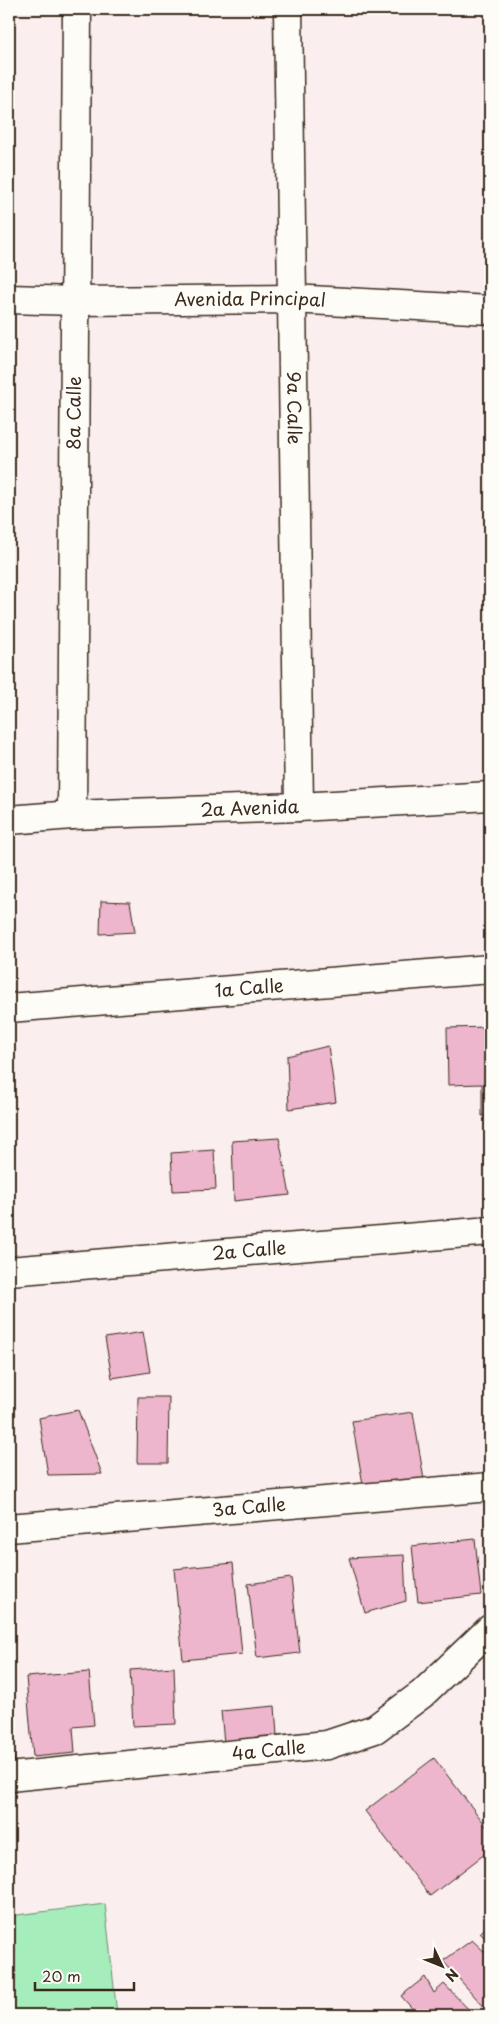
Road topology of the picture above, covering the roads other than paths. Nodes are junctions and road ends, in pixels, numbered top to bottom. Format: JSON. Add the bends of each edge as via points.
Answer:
{"nodes":[{"id":1,"x":76,"y":9,"type":"edge"},
{"id":2,"x":288,"y":9,"type":"edge"},
{"id":3,"x":9,"y":299,"type":"edge"},
{"id":4,"x":292,"y":299,"type":"junction"},
{"id":5,"x":75,"y":302,"type":"junction"},
{"id":6,"x":490,"y":310,"type":"edge"},
{"id":7,"x":490,"y":796,"type":"edge"},
{"id":8,"x":299,"y":806,"type":"junction"},
{"id":9,"x":72,"y":815,"type":"junction"},
{"id":10,"x":9,"y":820,"type":"edge"},
{"id":11,"x":490,"y":969,"type":"edge"},
{"id":12,"x":9,"y":1008,"type":"edge"},
{"id":13,"x":490,"y":1231,"type":"edge"},
{"id":14,"x":9,"y":1271,"type":"edge"},
{"id":15,"x":490,"y":1487,"type":"edge"},
{"id":16,"x":9,"y":1528,"type":"edge"},
{"id":17,"x":490,"y":1629,"type":"edge"},
{"id":18,"x":9,"y":1777,"type":"edge"}],
"edges":[{"from":1,"to":5,"type":"street","name":"8a Calle"},
{"from":2,"to":4,"type":"street","name":"9a Calle"},
{"from":3,"to":5,"type":"street","name":"Avenida Principal"},
{"from":4,"to":5,"type":"street","name":"Avenida Principal"},
{"from":4,"to":6,"type":"street","name":"Avenida Principal"},
{"from":4,"to":8,"type":"street","name":"9a Calle"},
{"from":5,"to":9,"type":"street","name":"8a Calle"},
{"from":7,"to":8,"type":"street","name":"2a Avenida"},
{"from":8,"to":9,"type":"street","name":"2a Avenida"},
{"from":9,"to":10,"type":"street","name":"2a Avenida"},
{"from":11,"to":12,"type":"street","name":"1a Calle"},
{"from":13,"to":14,"type":"street","name":"2a Calle"},
{"from":15,"to":16,"type":"street","name":"3a Calle"},
{"from":17,"to":18,"type":"street","name":"4a Calle","via":[[422,1694],[375,1729],[328,1745]]}]}
